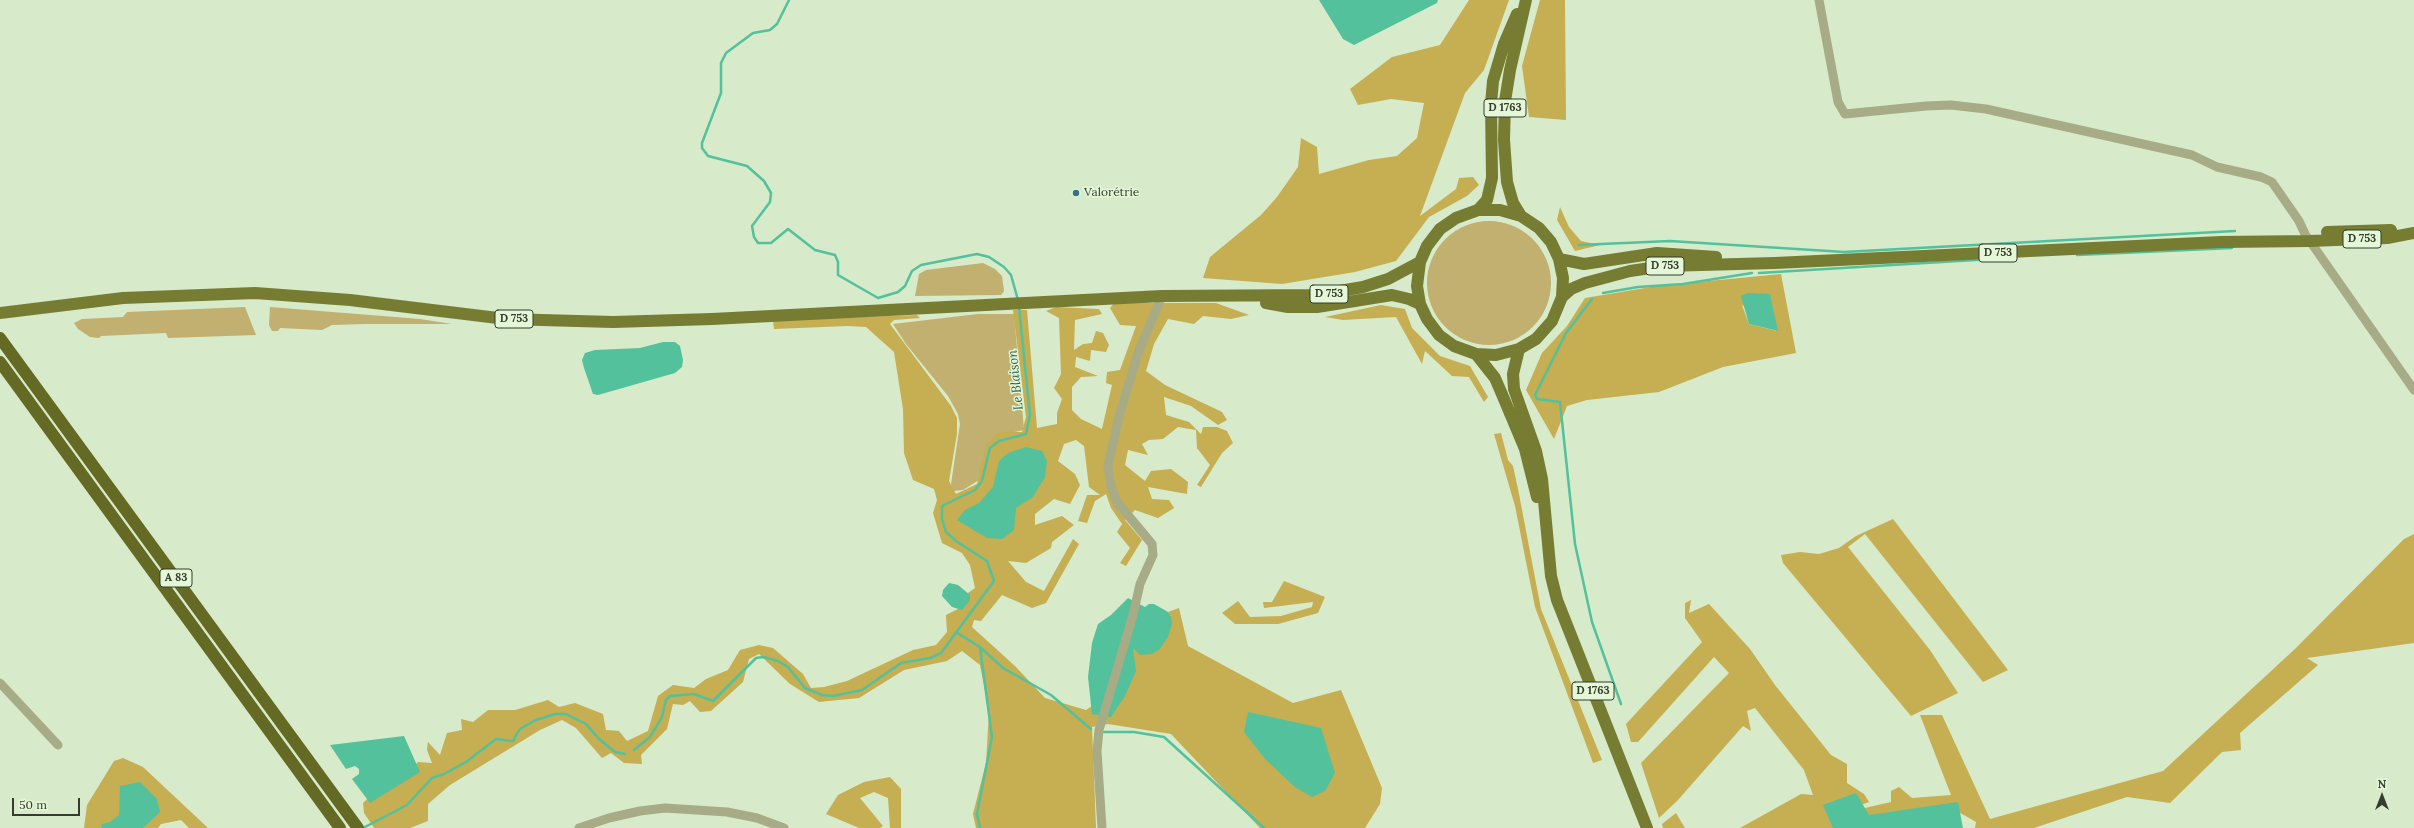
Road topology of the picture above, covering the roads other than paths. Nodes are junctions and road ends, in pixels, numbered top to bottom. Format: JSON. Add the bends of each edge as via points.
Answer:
{"nodes":[{"id":1,"x":1523,"y":0,"type":"edge"},
{"id":2,"x":1526,"y":0,"type":"edge"},
{"id":3,"x":1819,"y":0,"type":"edge"},
{"id":4,"x":1478,"y":210,"type":"junction"},
{"id":5,"x":1521,"y":216,"type":"junction"},
{"id":6,"x":2414,"y":230,"type":"edge"},
{"id":7,"x":2414,"y":233,"type":"edge"},
{"id":8,"x":2307,"y":238,"type":"junction"},
{"id":9,"x":1559,"y":259,"type":"junction"},
{"id":10,"x":1420,"y":262,"type":"junction"},
{"id":11,"x":1775,"y":263,"type":"junction"},
{"id":12,"x":1162,"y":296,"type":"junction"},
{"id":13,"x":1232,"y":297,"type":"junction"},
{"id":14,"x":1562,"y":297,"type":"junction"},
{"id":15,"x":1420,"y":304,"type":"junction"},
{"id":16,"x":0,"y":313,"type":"edge"},
{"id":17,"x":0,"y":338,"type":"edge"},
{"id":18,"x":1519,"y":349,"type":"junction"},
{"id":19,"x":1476,"y":354,"type":"junction"},
{"id":20,"x":0,"y":362,"type":"edge"},
{"id":21,"x":2414,"y":390,"type":"edge"},
{"id":22,"x":1548,"y":551,"type":"junction"},
{"id":23,"x":0,"y":684,"type":"edge"},
{"id":24,"x":58,"y":745,"type":"dead end"},
{"id":25,"x":355,"y":823,"type":"edge"},
{"id":26,"x":340,"y":828,"type":"edge"},
{"id":27,"x":579,"y":828,"type":"edge"},
{"id":28,"x":784,"y":828,"type":"edge"},
{"id":29,"x":1102,"y":828,"type":"edge"},
{"id":30,"x":1647,"y":828,"type":"edge"}],
"edges":[{"from":1,"to":4,"type":"main road","number":"D 1763","via":[[1504,44],[1493,80],[1492,178],[1487,200]]},
{"from":2,"to":5,"type":"main road","number":"D 1763","via":[[1505,101],[1504,140],[1508,182]]},
{"from":3,"to":8,"type":"street","via":[[1838,102],[1845,114],[1951,105],[1986,109],[2192,155],[2217,167],[2272,182],[2299,221]]},
{"from":4,"to":5,"type":"main road","via":[[1500,210]]},
{"from":4,"to":10,"type":"main road","via":[[1456,218],[1440,230],[1427,246]]},
{"from":5,"to":9,"type":"main road","via":[[1539,228],[1551,242]]},
{"from":6,"to":8,"type":"main road","number":"D 753","via":[[2370,230]]},
{"from":7,"to":8,"type":"main road","number":"D 753","via":[[2387,238]]},
{"from":8,"to":11,"type":"main road","number":"D 753"},
{"from":8,"to":21,"type":"street"},
{"from":9,"to":11,"type":"main road","number":"D 753","via":[[1584,264],[1674,252]]},
{"from":9,"to":14,"type":"main road","via":[[1563,278]]},
{"from":10,"to":13,"type":"main road","number":"D 753","via":[[1388,279],[1336,292],[1289,297]]},
{"from":10,"to":15,"type":"main road","via":[[1417,286]]},
{"from":11,"to":14,"type":"main road","number":"D 753","via":[[1709,263],[1650,268],[1584,283]]},
{"from":12,"to":13,"type":"main road","number":"D 753"},
{"from":12,"to":16,"type":"main road","number":"D 753","via":[[613,322],[506,319],[350,300],[255,294],[123,298]]},
{"from":12,"to":29,"type":"street","via":[[1134,366],[1108,466],[1117,502],[1152,544],[1154,555],[1140,584],[1099,730],[1097,751]]},
{"from":13,"to":15,"type":"main road","number":"D 753","via":[[1288,307],[1317,307],[1392,295]]},
{"from":14,"to":18,"type":"main road","via":[[1552,321],[1536,339]]},
{"from":15,"to":19,"type":"main road","via":[[1439,335],[1454,346]]},
{"from":17,"to":25,"type":"highway","number":"A 83"},
{"from":18,"to":19,"type":"main road","via":[[1496,355]]},
{"from":18,"to":22,"type":"main road","number":"D 1763","via":[[1513,374],[1514,389],[1536,451],[1542,479]]},
{"from":19,"to":22,"type":"main road","number":"D 1763","via":[[1495,378],[1525,449]]},
{"from":20,"to":26,"type":"highway","number":"A 83"},
{"from":22,"to":30,"type":"main road","number":"D 1763","via":[[1557,600]]},
{"from":23,"to":24,"type":"street"},
{"from":27,"to":28,"type":"street","via":[[617,816],[665,808],[727,812],[757,818]]}]}
